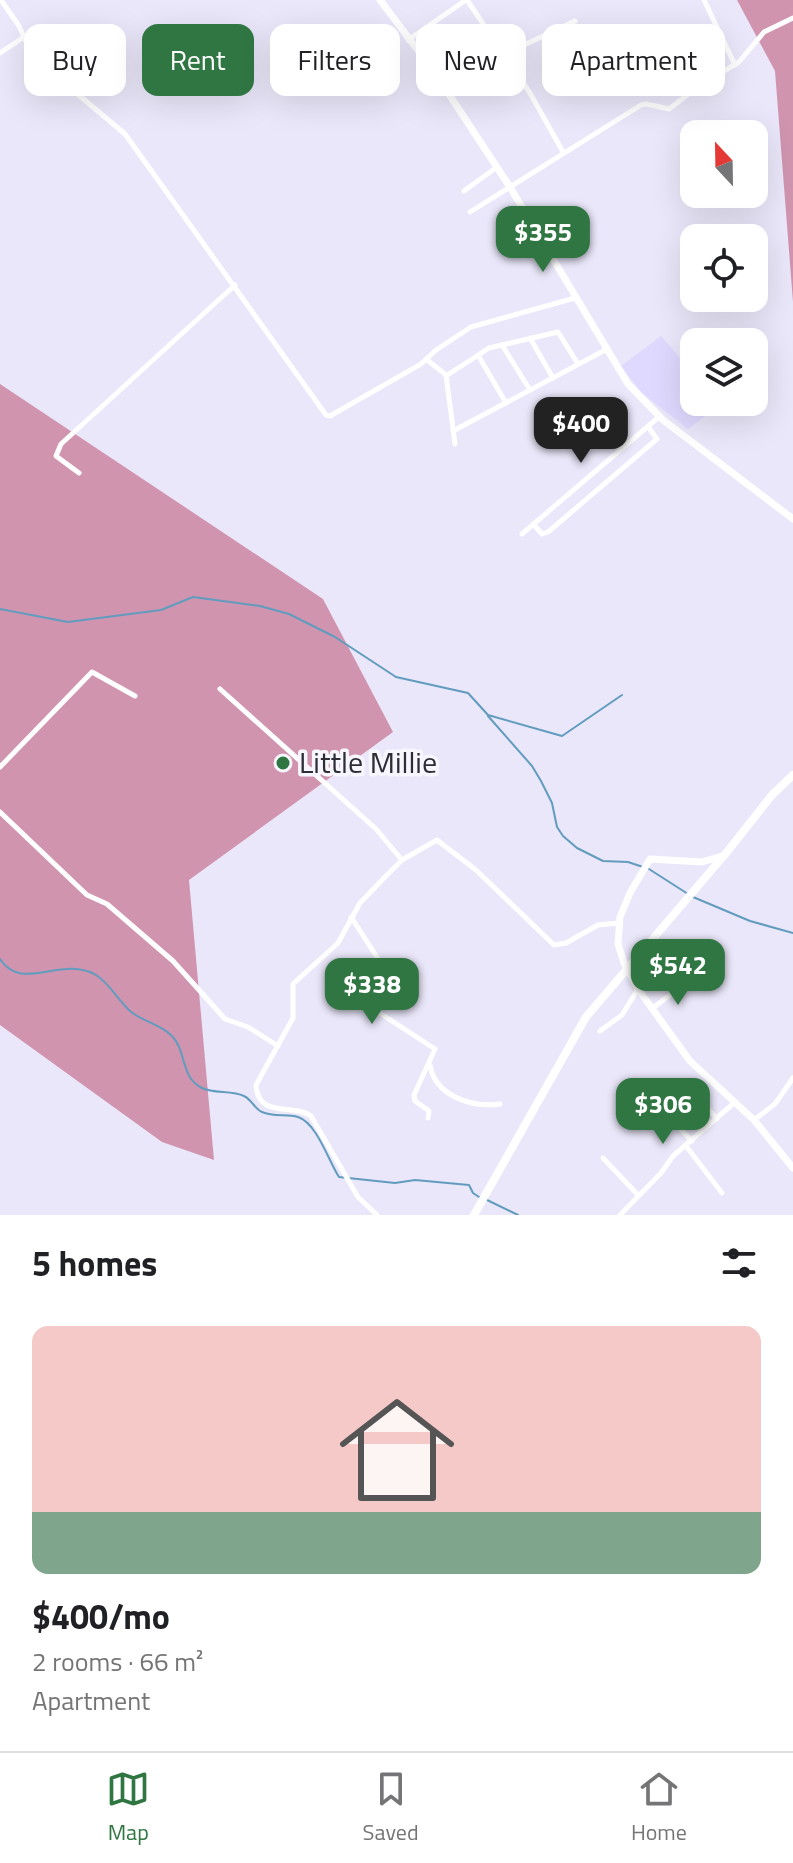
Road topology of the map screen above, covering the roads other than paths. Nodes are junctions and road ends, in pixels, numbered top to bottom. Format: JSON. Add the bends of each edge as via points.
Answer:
{"nodes":[{"id":1,"x":1,"y":0,"type":"edge"},
{"id":2,"x":380,"y":0,"type":"edge"},
{"id":3,"x":467,"y":0,"type":"edge"},
{"id":4,"x":704,"y":0,"type":"edge"},
{"id":5,"x":793,"y":18,"type":"edge"},
{"id":6,"x":575,"y":21,"type":"dead end"},
{"id":7,"x":484,"y":24,"type":"edge"},
{"id":8,"x":24,"y":37,"type":"joint"},
{"id":9,"x":408,"y":40,"type":"junction"},
{"id":10,"x":526,"y":44,"type":"edge"},
{"id":11,"x":0,"y":53,"type":"edge"},
{"id":12,"x":735,"y":65,"type":"junction"},
{"id":13,"x":526,"y":89,"type":"edge"},
{"id":14,"x":80,"y":96,"type":"edge"},
{"id":15,"x":563,"y":152,"type":"junction"},
{"id":16,"x":497,"y":167,"type":"junction"},
{"id":17,"x":510,"y":187,"type":"junction"},
{"id":18,"x":464,"y":191,"type":"dead end"},
{"id":19,"x":470,"y":212,"type":"dead end"},
{"id":20,"x":235,"y":285,"type":"junction"},
{"id":21,"x":575,"y":298,"type":"junction"},
{"id":22,"x":530,"y":338,"type":"junction"},
{"id":23,"x":502,"y":345,"type":"junction"},
{"id":24,"x":607,"y":349,"type":"junction"},
{"id":25,"x":478,"y":355,"type":"junction"},
{"id":26,"x":426,"y":359,"type":"junction"},
{"id":27,"x":578,"y":364,"type":"junction"},
{"id":28,"x":446,"y":376,"type":"junction"},
{"id":29,"x":553,"y":378,"type":"junction"},
{"id":30,"x":530,"y":390,"type":"junction"},
{"id":31,"x":506,"y":403,"type":"junction"},
{"id":32,"x":660,"y":416,"type":"junction"},
{"id":33,"x":649,"y":428,"type":"junction"},
{"id":34,"x":453,"y":431,"type":"junction"},
{"id":35,"x":455,"y":444,"type":"dead end"},
{"id":36,"x":79,"y":473,"type":"dead end"},
{"id":37,"x":590,"y":477,"type":"junction"},
{"id":38,"x":600,"y":488,"type":"junction"},
{"id":39,"x":793,"y":506,"type":"edge"},
{"id":40,"x":784,"y":513,"type":"junction"},
{"id":41,"x":793,"y":519,"type":"edge"},
{"id":42,"x":533,"y":524,"type":"junction"},
{"id":43,"x":522,"y":534,"type":"dead end"},
{"id":44,"x":220,"y":689,"type":"dead end"},
{"id":45,"x":135,"y":696,"type":"dead end"},
{"id":46,"x":0,"y":767,"type":"edge"},
{"id":47,"x":793,"y":775,"type":"edge"},
{"id":48,"x":0,"y":812,"type":"edge"},
{"id":49,"x":727,"y":852,"type":"junction"},
{"id":50,"x":402,"y":860,"type":"junction"},
{"id":51,"x":351,"y":916,"type":"junction"},
{"id":52,"x":619,"y":923,"type":"junction"},
{"id":53,"x":627,"y":970,"type":"junction"},
{"id":54,"x":685,"y":983,"type":"dead end"},
{"id":55,"x":638,"y":989,"type":"junction"},
{"id":56,"x":652,"y":1009,"type":"junction"},
{"id":57,"x":600,"y":1031,"type":"dead end"},
{"id":58,"x":278,"y":1046,"type":"junction"},
{"id":59,"x":429,"y":1064,"type":"junction"},
{"id":60,"x":793,"y":1078,"type":"edge"},
{"id":61,"x":690,"y":1089,"type":"dead end"},
{"id":62,"x":734,"y":1103,"type":"junction"},
{"id":63,"x":500,"y":1104,"type":"dead end"},
{"id":64,"x":428,"y":1118,"type":"dead end"},
{"id":65,"x":717,"y":1119,"type":"junction"},
{"id":66,"x":754,"y":1120,"type":"junction"},
{"id":67,"x":673,"y":1121,"type":"dead end"},
{"id":68,"x":692,"y":1141,"type":"junction"},
{"id":69,"x":686,"y":1146,"type":"junction"},
{"id":70,"x":603,"y":1158,"type":"dead end"},
{"id":71,"x":793,"y":1168,"type":"edge"},
{"id":72,"x":722,"y":1193,"type":"dead end"},
{"id":73,"x":639,"y":1195,"type":"junction"},
{"id":74,"x":476,"y":1211,"type":"edge"},
{"id":75,"x":377,"y":1215,"type":"edge"},
{"id":76,"x":620,"y":1215,"type":"edge"}],
"edges":[{"from":1,"to":8,"type":"street"},
{"from":2,"to":9,"type":"main road"},
{"from":3,"to":7,"type":"street"},
{"from":3,"to":9,"type":"street"},
{"from":4,"to":12,"type":"street"},
{"from":5,"to":12,"type":"street","via":[[764,32]]},
{"from":6,"to":10,"type":"street"},
{"from":8,"to":11,"type":"street"},
{"from":9,"to":16,"type":"main road"},
{"from":12,"to":15,"type":"street","via":[[669,109],[641,105]]},
{"from":13,"to":15,"type":"street"},
{"from":14,"to":20,"type":"street","via":[[125,134]]},
{"from":15,"to":17,"type":"street"},
{"from":16,"to":17,"type":"main road"},
{"from":16,"to":18,"type":"street"},
{"from":17,"to":19,"type":"street"},
{"from":17,"to":21,"type":"main road"},
{"from":20,"to":26,"type":"street","via":[[326,415]]},
{"from":20,"to":36,"type":"street","via":[[61,444],[56,456]]},
{"from":21,"to":24,"type":"main road"},
{"from":21,"to":26,"type":"street","via":[[471,327]]},
{"from":22,"to":23,"type":"street"},
{"from":22,"to":27,"type":"street","via":[[558,332]]},
{"from":22,"to":29,"type":"street"},
{"from":23,"to":25,"type":"street"},
{"from":23,"to":30,"type":"street"},
{"from":24,"to":27,"type":"street"},
{"from":24,"to":32,"type":"main road","via":[[628,384]]},
{"from":25,"to":28,"type":"street"},
{"from":25,"to":31,"type":"street"},
{"from":26,"to":28,"type":"street"},
{"from":27,"to":29,"type":"street"},
{"from":28,"to":34,"type":"street"},
{"from":29,"to":30,"type":"street"},
{"from":30,"to":31,"type":"street"},
{"from":31,"to":34,"type":"street"},
{"from":32,"to":33,"type":"street"},
{"from":32,"to":40,"type":"main road"},
{"from":33,"to":37,"type":"street"},
{"from":33,"to":38,"type":"street","via":[[657,439]]},
{"from":34,"to":35,"type":"street"},
{"from":37,"to":38,"type":"street"},
{"from":37,"to":42,"type":"street"},
{"from":38,"to":42,"type":"street","via":[[545,534]]},
{"from":39,"to":40,"type":"street"},
{"from":40,"to":41,"type":"main road"},
{"from":42,"to":43,"type":"street"},
{"from":44,"to":50,"type":"street","via":[[376,829]]},
{"from":45,"to":46,"type":"street","via":[[92,672]]},
{"from":47,"to":49,"type":"main road"},
{"from":48,"to":58,"type":"street","via":[[81,890],[107,904],[173,961],[225,1019]]},
{"from":49,"to":52,"type":"main road","via":[[710,861],[653,858]]},
{"from":49,"to":53,"type":"main road"},
{"from":50,"to":51,"type":"street"},
{"from":50,"to":52,"type":"street","via":[[437,840],[558,946],[598,925]]},
{"from":51,"to":58,"type":"street","via":[[338,943],[293,984],[294,1014]]},
{"from":51,"to":59,"type":"street","via":[[386,971],[366,1001],[434,1048]]},
{"from":52,"to":53,"type":"main road","via":[[619,951]]},
{"from":53,"to":55,"type":"main road"},
{"from":53,"to":74,"type":"main road","via":[[582,1022]]},
{"from":54,"to":56,"type":"street"},
{"from":55,"to":56,"type":"main road"},
{"from":55,"to":57,"type":"street","via":[[622,1015]]},
{"from":56,"to":62,"type":"main road","via":[[690,1061]]},
{"from":58,"to":75,"type":"street","via":[[256,1085],[258,1096],[270,1108],[308,1113],[350,1184]]},
{"from":59,"to":63,"type":"street","via":[[450,1095],[481,1107]]},
{"from":59,"to":64,"type":"street","via":[[414,1095],[429,1111]]},
{"from":60,"to":66,"type":"street","via":[[775,1104]]},
{"from":61,"to":65,"type":"street"},
{"from":62,"to":65,"type":"street"},
{"from":62,"to":66,"type":"main road"},
{"from":65,"to":68,"type":"street"},
{"from":66,"to":71,"type":"main road"},
{"from":67,"to":68,"type":"street"},
{"from":68,"to":69,"type":"street"},
{"from":69,"to":72,"type":"street"},
{"from":69,"to":73,"type":"street"},
{"from":70,"to":73,"type":"street"},
{"from":73,"to":76,"type":"street"}]}
